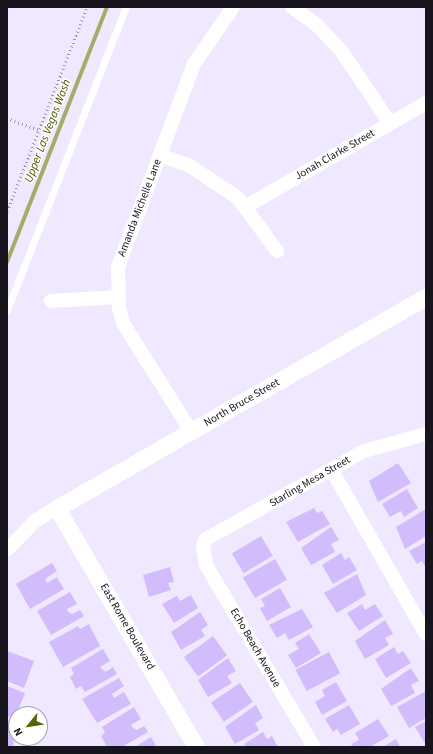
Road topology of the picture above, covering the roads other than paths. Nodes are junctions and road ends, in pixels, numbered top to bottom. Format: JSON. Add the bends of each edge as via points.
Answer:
{"nodes":[{"id":1,"x":126,"y":7,"type":"edge"},
{"id":2,"x":233,"y":7,"type":"edge"},
{"id":3,"x":292,"y":7,"type":"edge"},
{"id":4,"x":426,"y":104,"type":"edge"},
{"id":5,"x":390,"y":123,"type":"junction"},
{"id":6,"x":160,"y":155,"type":"junction"},
{"id":7,"x":245,"y":207,"type":"junction"},
{"id":8,"x":277,"y":251,"type":"dead end"},
{"id":9,"x":118,"y":297,"type":"junction"},
{"id":10,"x":426,"y":297,"type":"edge"},
{"id":11,"x":51,"y":300,"type":"dead end"},
{"id":12,"x":7,"y":310,"type":"edge"},
{"id":13,"x":191,"y":431,"type":"junction"},
{"id":14,"x":426,"y":434,"type":"edge"},
{"id":15,"x":331,"y":470,"type":"junction"},
{"id":16,"x":57,"y":508,"type":"junction"},
{"id":17,"x":202,"y":546,"type":"joint"},
{"id":18,"x":7,"y":550,"type":"edge"},
{"id":19,"x":426,"y":634,"type":"edge"},
{"id":20,"x":196,"y":747,"type":"edge"},
{"id":21,"x":314,"y":747,"type":"edge"}],
"edges":[{"from":1,"to":12,"type":"lane"},
{"from":2,"to":6,"type":"street","name":"Amanda Michelle Lane","via":[[194,64]]},
{"from":3,"to":5,"type":"street","via":[[317,25],[342,52]]},
{"from":4,"to":5,"type":"street","name":"Jonah Clarke Street"},
{"from":5,"to":7,"type":"street","name":"Jonah Clarke Street"},
{"from":6,"to":7,"type":"street","via":[[209,177]]},
{"from":6,"to":9,"type":"street","name":"Amanda Michelle Lane","via":[[123,249],[118,267]]},
{"from":7,"to":8,"type":"street"},
{"from":9,"to":11,"type":"street"},
{"from":9,"to":13,"type":"street","name":"Amanda Michelle Lane","via":[[124,325]]},
{"from":10,"to":13,"type":"street","name":"North Bruce Street"},
{"from":13,"to":16,"type":"street","name":"North Bruce Street"},
{"from":14,"to":15,"type":"street","name":"Starling Mesa Street","via":[[381,444]]},
{"from":15,"to":17,"type":"street","name":"Starling Mesa Street","via":[[206,538]]},
{"from":15,"to":19,"type":"street"},
{"from":16,"to":18,"type":"street","via":[[35,521]]},
{"from":16,"to":20,"type":"street","name":"East Rome Boulevard"},
{"from":17,"to":21,"type":"street","name":"Echo Beach Avenue","via":[[206,565]]}]}
